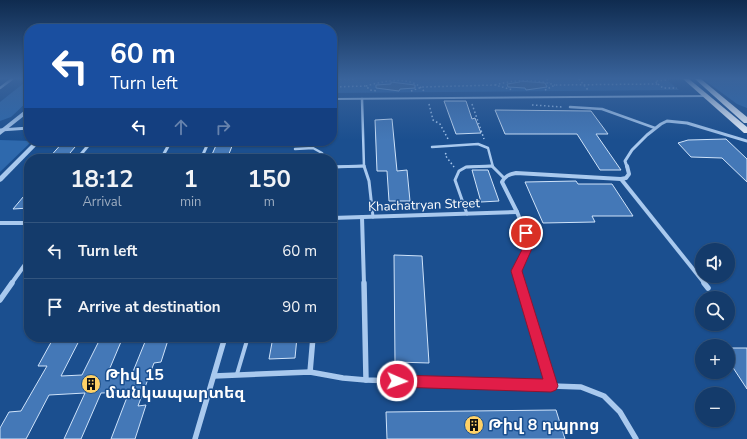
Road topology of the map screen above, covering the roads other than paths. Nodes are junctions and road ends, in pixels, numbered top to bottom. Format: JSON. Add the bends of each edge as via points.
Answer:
{"nodes":[{"id":1,"x":362,"y":99,"type":"edge"},
{"id":2,"x":709,"y":99,"type":"edge"},
{"id":3,"x":722,"y":99,"type":"edge"},
{"id":4,"x":570,"y":107,"type":"dead end"},
{"id":5,"x":24,"y":113,"type":"edge"},
{"id":6,"x":747,"y":121,"type":"edge"},
{"id":7,"x":655,"y":128,"type":"junction"},
{"id":8,"x":24,"y":129,"type":"edge"},
{"id":9,"x":1,"y":131,"type":"edge"},
{"id":10,"x":747,"y":131,"type":"edge"},
{"id":11,"x":747,"y":141,"type":"edge"},
{"id":12,"x":33,"y":146,"type":"edge"},
{"id":13,"x":88,"y":146,"type":"edge"},
{"id":14,"x":432,"y":147,"type":"dead end"},
{"id":15,"x":295,"y":150,"type":"dead end"},
{"id":16,"x":25,"y":154,"type":"edge"},
{"id":17,"x":81,"y":154,"type":"edge"},
{"id":18,"x":322,"y":154,"type":"edge"},
{"id":19,"x":24,"y":155,"type":"edge"},
{"id":20,"x":364,"y":166,"type":"junction"},
{"id":21,"x":492,"y":166,"type":"junction"},
{"id":22,"x":337,"y":167,"type":"edge"},
{"id":23,"x":504,"y":178,"type":"junction"},
{"id":24,"x":621,"y":179,"type":"junction"},
{"id":25,"x":0,"y":180,"type":"edge"},
{"id":26,"x":518,"y":212,"type":"junction"},
{"id":27,"x":467,"y":214,"type":"junction"},
{"id":28,"x":362,"y":217,"type":"junction"},
{"id":29,"x":373,"y":217,"type":"junction"},
{"id":30,"x":337,"y":218,"type":"edge"},
{"id":31,"x":24,"y":222,"type":"edge"},
{"id":32,"x":0,"y":223,"type":"edge"},
{"id":33,"x":24,"y":266,"type":"edge"},
{"id":34,"x":708,"y":288,"type":"dead end"},
{"id":35,"x":0,"y":300,"type":"edge"},
{"id":36,"x":224,"y":342,"type":"edge"},
{"id":37,"x":246,"y":342,"type":"edge"},
{"id":38,"x":313,"y":342,"type":"edge"},
{"id":39,"x":310,"y":372,"type":"junction"},
{"id":40,"x":214,"y":376,"type":"junction"},
{"id":41,"x":236,"y":376,"type":"junction"},
{"id":42,"x":366,"y":380,"type":"junction"},
{"id":43,"x":551,"y":386,"type":"junction"},
{"id":44,"x":195,"y":439,"type":"edge"},
{"id":45,"x":636,"y":439,"type":"edge"}],
"edges":[{"from":1,"to":20,"type":"lane"},
{"from":2,"to":10,"type":"main road"},
{"from":3,"to":6,"type":"main road"},
{"from":4,"to":7,"type":"lane","via":[[602,109]]},
{"from":5,"to":9,"type":"street"},
{"from":7,"to":11,"type":"street","via":[[662,123],[679,121]]},
{"from":7,"to":24,"type":"street","via":[[629,154],[625,161],[629,174]]},
{"from":8,"to":9,"type":"street"},
{"from":12,"to":16,"type":"street"},
{"from":13,"to":17,"type":"street"},
{"from":14,"to":21,"type":"lane","via":[[478,144],[488,148]]},
{"from":15,"to":18,"type":"lane","via":[[313,148]]},
{"from":19,"to":25,"type":"street"},
{"from":20,"to":22,"type":"lane"},
{"from":20,"to":29,"type":"lane","via":[[369,181]]},
{"from":21,"to":23,"type":"lane"},
{"from":21,"to":27,"type":"lane","via":[[466,167],[459,171],[455,180]]},
{"from":23,"to":24,"type":"street","via":[[516,173]]},
{"from":23,"to":26,"type":"street","via":[[502,182]]},
{"from":24,"to":34,"type":"street"},
{"from":26,"to":27,"type":"street","name":"Khachatryan Street"},
{"from":26,"to":43,"type":"street","via":[[530,244],[517,271]]},
{"from":27,"to":29,"type":"street","name":"Khachatryan Street"},
{"from":28,"to":29,"type":"street","name":"Khachatryan Street"},
{"from":28,"to":30,"type":"street","name":"Khachatryan Street"},
{"from":28,"to":42,"type":"street"},
{"from":31,"to":32,"type":"street"},
{"from":33,"to":35,"type":"street"},
{"from":36,"to":40,"type":"street"},
{"from":37,"to":41,"type":"lane"},
{"from":38,"to":39,"type":"street"},
{"from":39,"to":41,"type":"street"},
{"from":39,"to":42,"type":"street"},
{"from":40,"to":41,"type":"street"},
{"from":40,"to":44,"type":"street"},
{"from":42,"to":43,"type":"street"},
{"from":43,"to":45,"type":"street","via":[[581,387],[604,396],[620,412]]}]}
